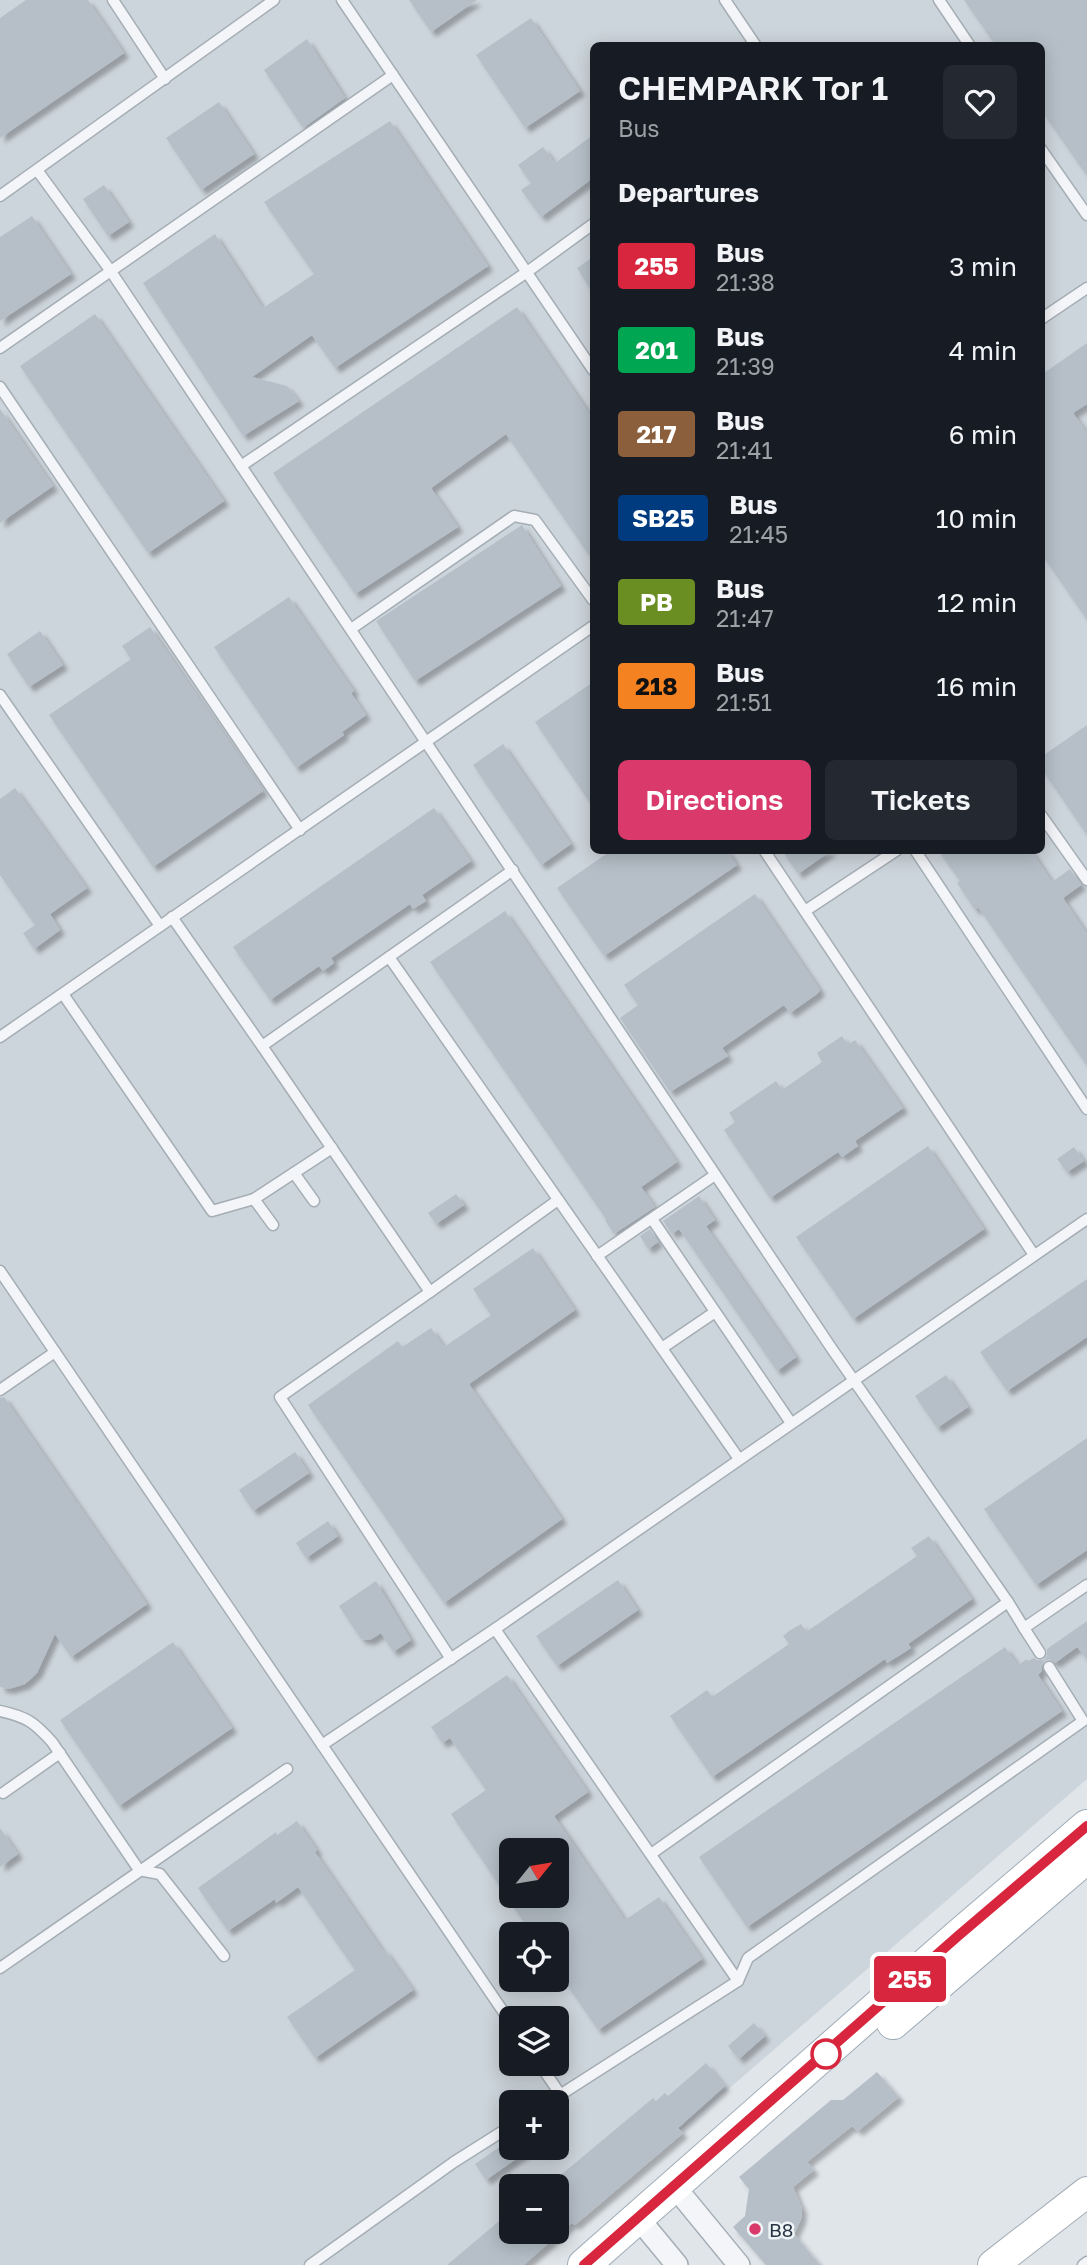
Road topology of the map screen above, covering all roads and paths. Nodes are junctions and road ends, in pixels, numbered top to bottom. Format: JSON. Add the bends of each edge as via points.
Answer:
{"nodes":[{"id":1,"x":113,"y":0,"type":"edge"},
{"id":2,"x":274,"y":0,"type":"edge"},
{"id":3,"x":342,"y":0,"type":"edge"},
{"id":4,"x":725,"y":0,"type":"edge"},
{"id":5,"x":939,"y":0,"type":"edge"},
{"id":6,"x":753,"y":42,"type":"edge"},
{"id":7,"x":967,"y":42,"type":"edge"},
{"id":8,"x":393,"y":75,"type":"junction"},
{"id":9,"x":165,"y":79,"type":"junction"},
{"id":10,"x":1045,"y":155,"type":"edge"},
{"id":11,"x":37,"y":170,"type":"junction"},
{"id":12,"x":0,"y":196,"type":"edge"},
{"id":13,"x":1087,"y":215,"type":"edge"},
{"id":14,"x":590,"y":226,"type":"edge"},
{"id":15,"x":110,"y":270,"type":"junction"},
{"id":16,"x":527,"y":272,"type":"junction"},
{"id":17,"x":1087,"y":288,"type":"edge"},
{"id":18,"x":1045,"y":316,"type":"edge"},
{"id":19,"x":0,"y":348,"type":"edge"},
{"id":20,"x":590,"y":366,"type":"edge"},
{"id":21,"x":0,"y":387,"type":"edge"},
{"id":22,"x":240,"y":466,"type":"junction"},
{"id":23,"x":590,"y":596,"type":"edge"},
{"id":24,"x":590,"y":628,"type":"edge"},
{"id":25,"x":351,"y":629,"type":"junction"},
{"id":26,"x":0,"y":695,"type":"edge"},
{"id":27,"x":427,"y":742,"type":"junction"},
{"id":28,"x":1045,"y":821,"type":"edge"},
{"id":29,"x":300,"y":830,"type":"junction"},
{"id":30,"x":767,"y":854,"type":"edge"},
{"id":31,"x":891,"y":854,"type":"edge"},
{"id":32,"x":918,"y":854,"type":"edge"},
{"id":33,"x":513,"y":870,"type":"junction"},
{"id":34,"x":1087,"y":880,"type":"edge"},
{"id":35,"x":804,"y":911,"type":"junction"},
{"id":36,"x":172,"y":918,"type":"junction"},
{"id":37,"x":160,"y":926,"type":"junction"},
{"id":38,"x":389,"y":957,"type":"junction"},
{"id":39,"x":62,"y":994,"type":"junction"},
{"id":40,"x":0,"y":1037,"type":"edge"},
{"id":41,"x":262,"y":1046,"type":"junction"},
{"id":42,"x":1087,"y":1109,"type":"edge"},
{"id":43,"x":332,"y":1148,"type":"junction"},
{"id":44,"x":295,"y":1173,"type":"junction"},
{"id":45,"x":715,"y":1175,"type":"junction"},
{"id":46,"x":254,"y":1199,"type":"junction"},
{"id":47,"x":558,"y":1200,"type":"junction"},
{"id":48,"x":314,"y":1201,"type":"dead end"},
{"id":49,"x":652,"y":1219,"type":"junction"},
{"id":50,"x":1087,"y":1219,"type":"edge"},
{"id":51,"x":273,"y":1225,"type":"dead end"},
{"id":52,"x":1034,"y":1255,"type":"junction"},
{"id":53,"x":597,"y":1256,"type":"junction"},
{"id":54,"x":0,"y":1271,"type":"edge"},
{"id":55,"x":430,"y":1292,"type":"junction"},
{"id":56,"x":715,"y":1312,"type":"junction"},
{"id":57,"x":662,"y":1348,"type":"junction"},
{"id":58,"x":55,"y":1352,"type":"junction"},
{"id":59,"x":853,"y":1379,"type":"junction"},
{"id":60,"x":0,"y":1390,"type":"edge"},
{"id":61,"x":791,"y":1423,"type":"junction"},
{"id":62,"x":739,"y":1459,"type":"junction"},
{"id":63,"x":1087,"y":1585,"type":"edge"},
{"id":64,"x":1008,"y":1602,"type":"junction"},
{"id":65,"x":1024,"y":1628,"type":"junction"},
{"id":66,"x":495,"y":1629,"type":"junction"},
{"id":67,"x":1040,"y":1653,"type":"dead end"},
{"id":68,"x":451,"y":1659,"type":"junction"},
{"id":69,"x":1049,"y":1667,"type":"dead end"},
{"id":70,"x":0,"y":1711,"type":"edge"},
{"id":71,"x":322,"y":1745,"type":"junction"},
{"id":72,"x":60,"y":1753,"type":"junction"},
{"id":73,"x":287,"y":1769,"type":"dead end"},
{"id":74,"x":3,"y":1793,"type":"dead end"},
{"id":75,"x":1087,"y":1826,"type":"edge"},
{"id":76,"x":650,"y":1854,"type":"junction"},
{"id":77,"x":1087,"y":1857,"type":"edge"},
{"id":78,"x":139,"y":1870,"type":"junction"},
{"id":79,"x":224,"y":1956,"type":"dead end"},
{"id":80,"x":0,"y":1968,"type":"edge"},
{"id":81,"x":738,"y":1981,"type":"junction"},
{"id":82,"x":500,"y":2006,"type":"edge"},
{"id":83,"x":566,"y":2090,"type":"edge"},
{"id":84,"x":499,"y":2134,"type":"edge"},
{"id":85,"x":1087,"y":2192,"type":"edge"},
{"id":86,"x":680,"y":2194,"type":"junction"},
{"id":87,"x":644,"y":2225,"type":"junction"},
{"id":88,"x":1087,"y":2262,"type":"edge"},
{"id":89,"x":310,"y":2265,"type":"edge"},
{"id":90,"x":584,"y":2265,"type":"edge"},
{"id":91,"x":609,"y":2265,"type":"edge"},
{"id":92,"x":677,"y":2265,"type":"edge"},
{"id":93,"x":740,"y":2265,"type":"edge"},
{"id":94,"x":993,"y":2265,"type":"edge"},
{"id":95,"x":1083,"y":2265,"type":"edge"}],
"edges":[{"from":1,"to":9,"type":"lane"},
{"from":2,"to":9,"type":"lane"},
{"from":3,"to":8,"type":"lane"},
{"from":4,"to":6,"type":"lane"},
{"from":5,"to":7,"type":"lane"},
{"from":8,"to":15,"type":"lane"},
{"from":8,"to":16,"type":"lane"},
{"from":9,"to":11,"type":"lane"},
{"from":10,"to":13,"type":"lane"},
{"from":11,"to":12,"type":"lane"},
{"from":11,"to":15,"type":"lane"},
{"from":14,"to":16,"type":"lane"},
{"from":15,"to":19,"type":"lane"},
{"from":15,"to":22,"type":"lane"},
{"from":16,"to":20,"type":"lane"},
{"from":16,"to":22,"type":"lane"},
{"from":17,"to":18,"type":"lane"},
{"from":21,"to":29,"type":"lane"},
{"from":22,"to":25,"type":"lane"},
{"from":23,"to":25,"type":"lane","via":[[535,520],[514,516]]},
{"from":24,"to":27,"type":"lane"},
{"from":25,"to":27,"type":"lane"},
{"from":26,"to":37,"type":"lane"},
{"from":27,"to":29,"type":"lane"},
{"from":27,"to":33,"type":"lane"},
{"from":28,"to":34,"type":"lane"},
{"from":29,"to":36,"type":"lane"},
{"from":30,"to":35,"type":"lane"},
{"from":31,"to":35,"type":"lane"},
{"from":32,"to":42,"type":"lane"},
{"from":33,"to":38,"type":"lane"},
{"from":33,"to":45,"type":"lane"},
{"from":35,"to":52,"type":"lane"},
{"from":36,"to":37,"type":"lane"},
{"from":36,"to":41,"type":"lane"},
{"from":37,"to":39,"type":"lane"},
{"from":38,"to":41,"type":"lane"},
{"from":38,"to":47,"type":"lane"},
{"from":39,"to":40,"type":"lane"},
{"from":39,"to":46,"type":"lane","via":[[212,1211]]},
{"from":41,"to":43,"type":"lane"},
{"from":43,"to":44,"type":"lane"},
{"from":43,"to":55,"type":"lane"},
{"from":44,"to":46,"type":"lane"},
{"from":44,"to":48,"type":"lane"},
{"from":45,"to":49,"type":"lane"},
{"from":45,"to":59,"type":"lane"},
{"from":46,"to":51,"type":"lane"},
{"from":47,"to":53,"type":"lane"},
{"from":47,"to":55,"type":"lane"},
{"from":49,"to":53,"type":"lane"},
{"from":49,"to":56,"type":"lane"},
{"from":50,"to":52,"type":"lane"},
{"from":52,"to":59,"type":"lane"},
{"from":53,"to":57,"type":"lane"},
{"from":54,"to":58,"type":"lane"},
{"from":55,"to":68,"type":"lane","via":[[280,1397]]},
{"from":56,"to":57,"type":"lane"},
{"from":56,"to":61,"type":"lane"},
{"from":57,"to":62,"type":"lane"},
{"from":58,"to":60,"type":"lane"},
{"from":58,"to":71,"type":"lane"},
{"from":59,"to":61,"type":"lane"},
{"from":59,"to":64,"type":"lane"},
{"from":61,"to":62,"type":"lane"},
{"from":62,"to":66,"type":"lane"},
{"from":63,"to":65,"type":"lane"},
{"from":64,"to":65,"type":"lane"},
{"from":64,"to":76,"type":"lane"},
{"from":65,"to":67,"type":"lane"},
{"from":66,"to":68,"type":"lane"},
{"from":66,"to":76,"type":"lane"},
{"from":68,"to":71,"type":"lane"},
{"from":69,"to":81,"type":"lane","via":[[1083,1721],[748,1958]]},
{"from":70,"to":72,"type":"lane","via":[[36,1724]]},
{"from":71,"to":82,"type":"lane"},
{"from":72,"to":74,"type":"lane"},
{"from":72,"to":78,"type":"lane"},
{"from":73,"to":78,"type":"lane"},
{"from":75,"to":86,"type":"main road","via":[[958,1936]]},
{"from":76,"to":81,"type":"lane"},
{"from":77,"to":86,"type":"main road"},
{"from":78,"to":79,"type":"lane","via":[[160,1874]]},
{"from":78,"to":80,"type":"lane"},
{"from":81,"to":83,"type":"lane"},
{"from":84,"to":89,"type":"lane"},
{"from":85,"to":94,"type":"street"},
{"from":86,"to":87,"type":"main road"},
{"from":86,"to":93,"type":"street"},
{"from":87,"to":90,"type":"main road"},
{"from":87,"to":91,"type":"main road"},
{"from":87,"to":92,"type":"street"},
{"from":88,"to":95,"type":"lane"}]}
